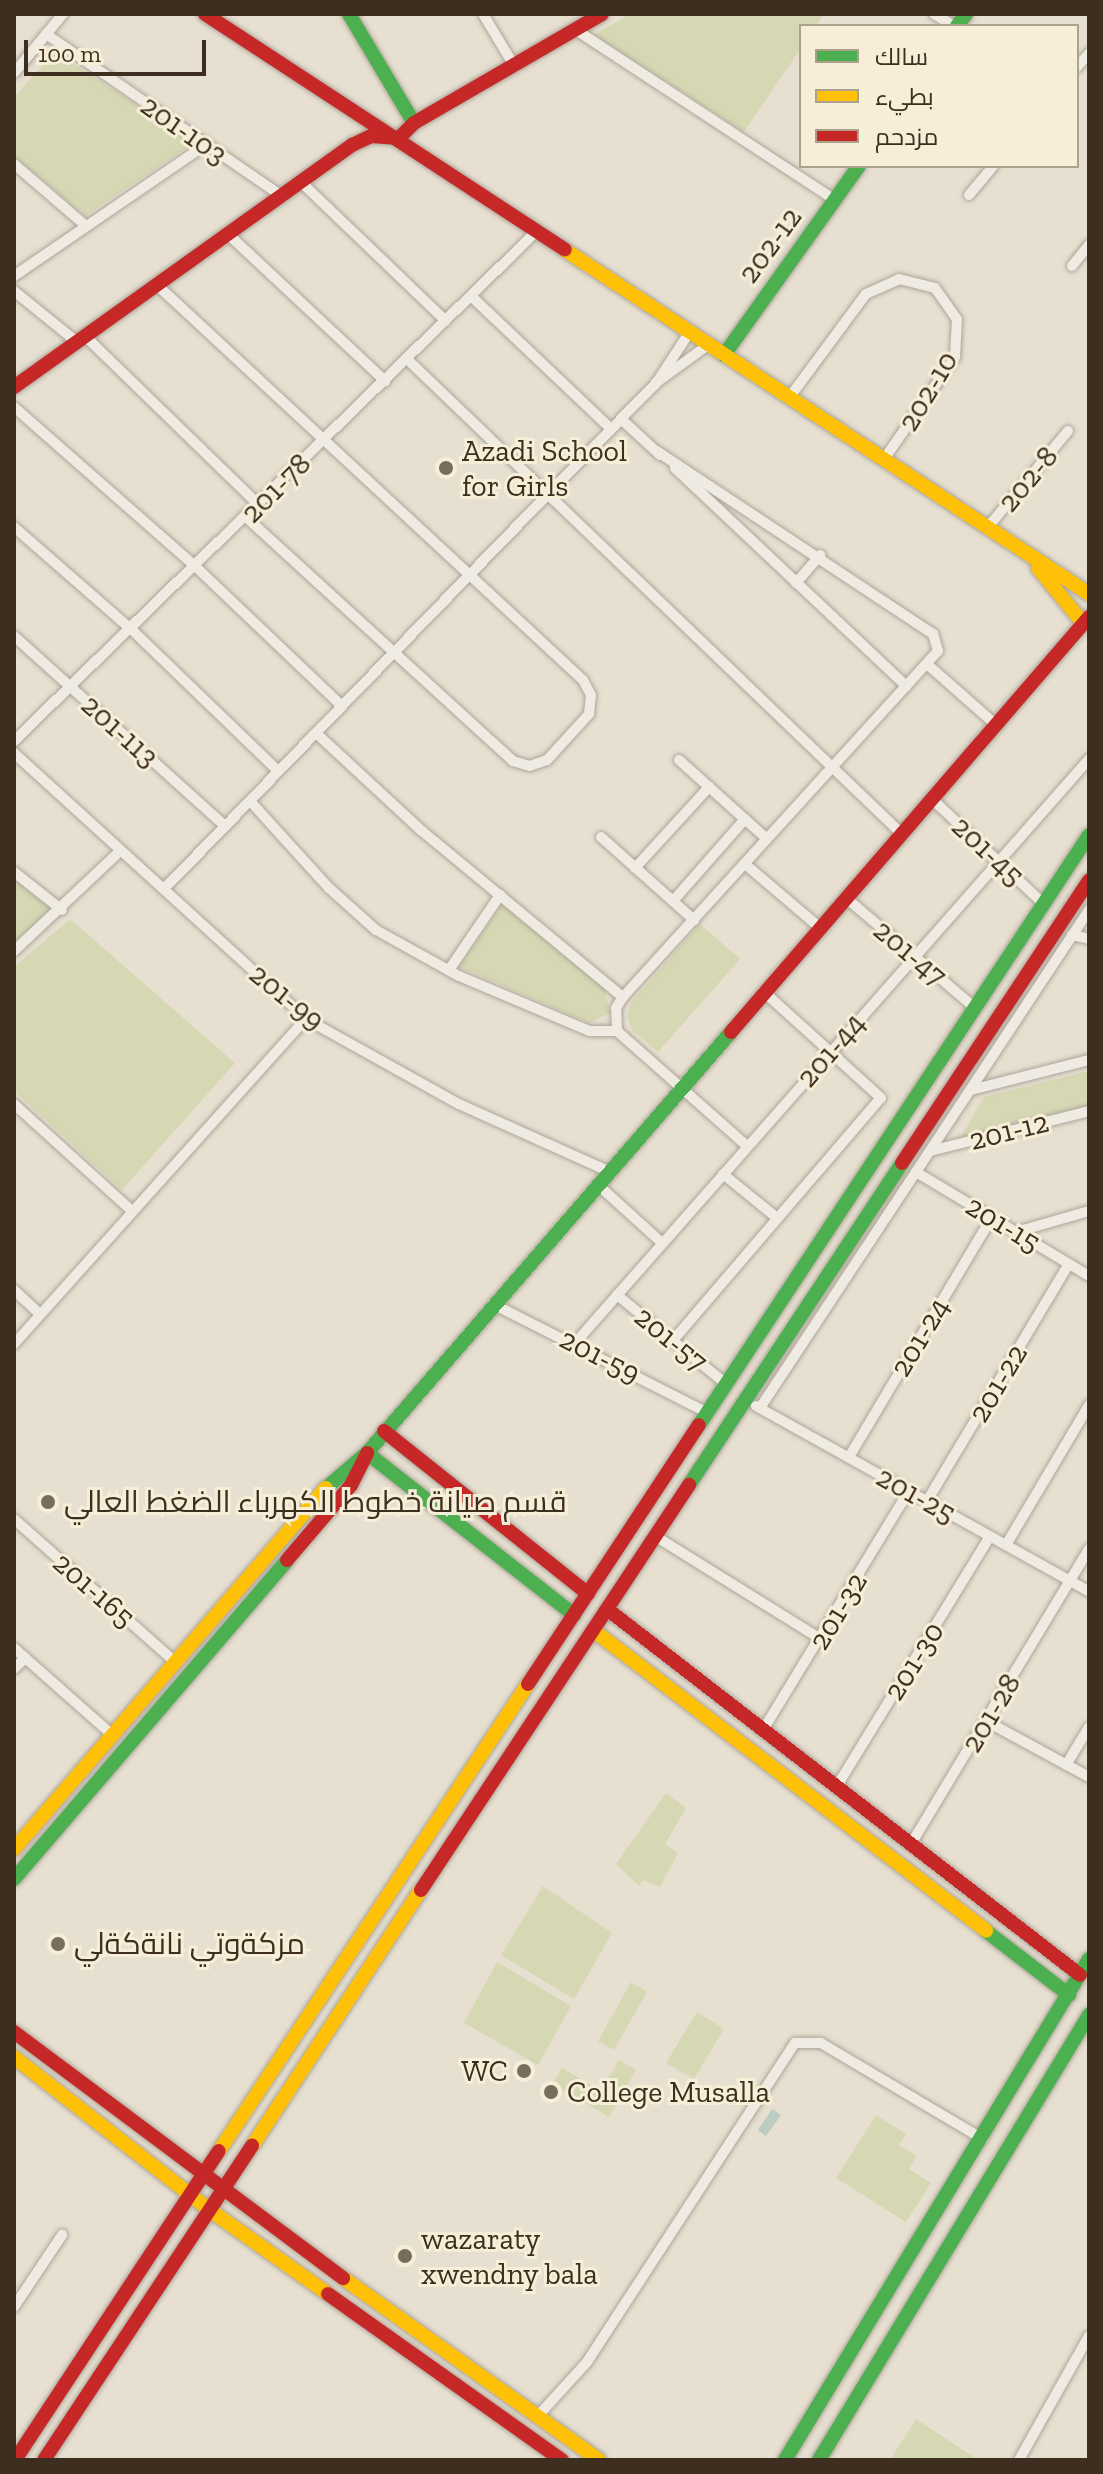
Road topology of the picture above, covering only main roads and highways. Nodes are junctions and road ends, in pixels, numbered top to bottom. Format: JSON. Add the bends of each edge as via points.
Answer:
{"nodes":[{"id":1,"x":205,"y":14,"type":"edge"},
{"id":2,"x":349,"y":14,"type":"edge"},
{"id":3,"x":602,"y":14,"type":"edge"},
{"id":4,"x":414,"y":123,"type":"junction"},
{"id":5,"x":399,"y":138,"type":"junction"},
{"id":6,"x":858,"y":168,"type":"edge"},
{"id":7,"x":724,"y":355,"type":"junction"},
{"id":8,"x":14,"y":387,"type":"edge"},
{"id":9,"x":1019,"y":547,"type":"junction"},
{"id":10,"x":1089,"y":594,"type":"edge"},
{"id":11,"x":1086,"y":620,"type":"edge"},
{"id":12,"x":1089,"y":835,"type":"edge"},
{"id":13,"x":1089,"y":880,"type":"edge"},
{"id":14,"x":384,"y":1431,"type":"junction"},
{"id":15,"x":367,"y":1453,"type":"junction"},
{"id":16,"x":588,"y":1594,"type":"junction"},
{"id":17,"x":607,"y":1609,"type":"junction"},
{"id":18,"x":574,"y":1615,"type":"junction"},
{"id":19,"x":593,"y":1630,"type":"junction"},
{"id":20,"x":687,"y":1671,"type":"junction"},
{"id":21,"x":673,"y":1691,"type":"junction"},
{"id":22,"x":14,"y":1849,"type":"edge"},
{"id":23,"x":14,"y":1879,"type":"edge"},
{"id":24,"x":1089,"y":1959,"type":"edge"},
{"id":25,"x":1080,"y":1975,"type":"junction"},
{"id":26,"x":1069,"y":1995,"type":"junction"},
{"id":27,"x":1089,"y":2016,"type":"edge"},
{"id":28,"x":14,"y":2032,"type":"edge"},
{"id":29,"x":14,"y":2057,"type":"edge"},
{"id":30,"x":202,"y":2177,"type":"junction"},
{"id":31,"x":220,"y":2190,"type":"junction"},
{"id":32,"x":190,"y":2194,"type":"junction"},
{"id":33,"x":207,"y":2208,"type":"junction"},
{"id":34,"x":476,"y":2372,"type":"junction"},
{"id":35,"x":501,"y":2389,"type":"junction"},
{"id":36,"x":465,"y":2391,"type":"junction"},
{"id":37,"x":490,"y":2409,"type":"junction"},
{"id":38,"x":15,"y":2460,"type":"edge"},
{"id":39,"x":44,"y":2460,"type":"edge"},
{"id":40,"x":562,"y":2460,"type":"edge"},
{"id":41,"x":599,"y":2460,"type":"edge"},
{"id":42,"x":785,"y":2460,"type":"edge"},
{"id":43,"x":819,"y":2460,"type":"edge"}],
"edges":[{"from":1,"to":5,"type":"main road"},
{"from":2,"to":4,"type":"main road"},
{"from":3,"to":4,"type":"main road"},
{"from":4,"to":5,"type":"main road"},
{"from":5,"to":7,"type":"main road"},
{"from":5,"to":8,"type":"main road","via":[[365,138]]},
{"from":6,"to":7,"type":"main road","name":"202-12"},
{"from":7,"to":9,"type":"main road"},
{"from":9,"to":10,"type":"main road"},
{"from":9,"to":11,"type":"main road"},
{"from":11,"to":14,"type":"main road"},
{"from":12,"to":16,"type":"main road"},
{"from":13,"to":17,"type":"main road"},
{"from":14,"to":15,"type":"main road"},
{"from":14,"to":16,"type":"main road"},
{"from":15,"to":18,"type":"main road"},
{"from":15,"to":22,"type":"main road","via":[[337,1474]]},
{"from":15,"to":23,"type":"main road","via":[[351,1485]]},
{"from":16,"to":18,"type":"main road"},
{"from":17,"to":19,"type":"main road"},
{"from":17,"to":20,"type":"main road"},
{"from":18,"to":30,"type":"main road"},
{"from":19,"to":21,"type":"main road"},
{"from":19,"to":31,"type":"main road"},
{"from":20,"to":21,"type":"main road"},
{"from":20,"to":25,"type":"main road"},
{"from":21,"to":26,"type":"main road"},
{"from":24,"to":25,"type":"main road"},
{"from":25,"to":26,"type":"main road"},
{"from":26,"to":42,"type":"main road"},
{"from":27,"to":43,"type":"main road","via":[[986,2177]]},
{"from":28,"to":30,"type":"main road"},
{"from":29,"to":32,"type":"main road"},
{"from":30,"to":31,"type":"main road"},
{"from":30,"to":32,"type":"main road"},
{"from":31,"to":33,"type":"main road"},
{"from":31,"to":34,"type":"main road"},
{"from":32,"to":33,"type":"main road"},
{"from":32,"to":38,"type":"main road"},
{"from":33,"to":36,"type":"main road"},
{"from":33,"to":39,"type":"main road"},
{"from":34,"to":35,"type":"main road"},
{"from":34,"to":36,"type":"main road"},
{"from":35,"to":37,"type":"main road"},
{"from":35,"to":41,"type":"main road"},
{"from":36,"to":37,"type":"main road"},
{"from":37,"to":40,"type":"main road"}]}
